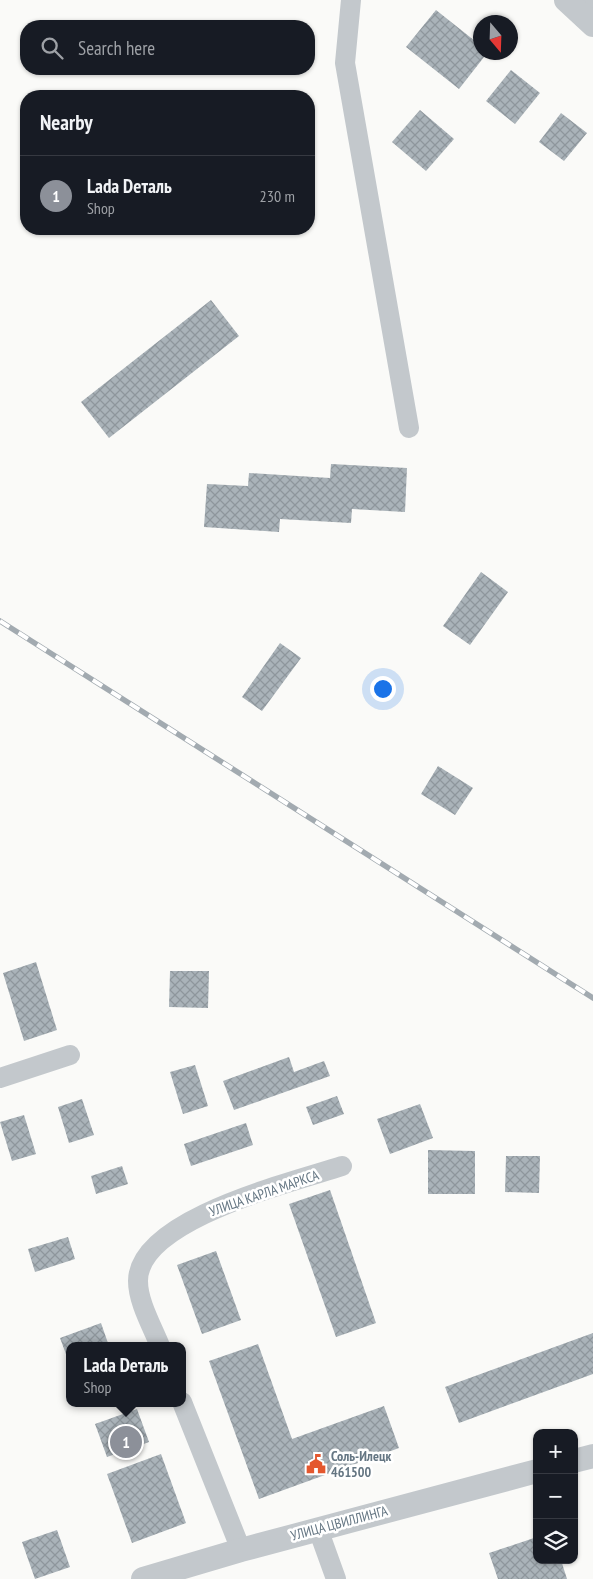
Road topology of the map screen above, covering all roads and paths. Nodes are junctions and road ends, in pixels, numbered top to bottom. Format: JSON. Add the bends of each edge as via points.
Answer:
{"nodes":[{"id":1,"x":351,"y":0,"type":"edge"},
{"id":2,"x":566,"y":0,"type":"edge"},
{"id":3,"x":589,"y":14,"type":"edge"},
{"id":4,"x":409,"y":428,"type":"dead end"},
{"id":5,"x":70,"y":1055,"type":"dead end"},
{"id":6,"x":0,"y":1078,"type":"edge"},
{"id":7,"x":342,"y":1166,"type":"dead end"},
{"id":8,"x":158,"y":1342,"type":"edge"},
{"id":9,"x":184,"y":1407,"type":"edge"},
{"id":10,"x":593,"y":1456,"type":"edge"},
{"id":11,"x":578,"y":1460,"type":"edge"},
{"id":12,"x":533,"y":1472,"type":"edge"},
{"id":13,"x":318,"y":1529,"type":"junction"},
{"id":14,"x":241,"y":1550,"type":"junction"},
{"id":15,"x":143,"y":1579,"type":"edge"},
{"id":16,"x":336,"y":1579,"type":"edge"}],
"edges":[{"from":1,"to":4,"type":"street","via":[[345,63]]},
{"from":2,"to":3,"type":"street"},
{"from":5,"to":6,"type":"street"},
{"from":7,"to":8,"type":"street","name":"УЛИЦА КАРЛА МАРКСА","via":[[217,1207],[176,1228],[155,1244],[144,1258],[138,1280],[143,1304]]},
{"from":9,"to":14,"type":"street"},
{"from":10,"to":11,"type":"street"},
{"from":12,"to":13,"type":"street","name":"УЛИЦА ЦВИЛЛИНГА"},
{"from":13,"to":14,"type":"street","name":"УЛИЦА ЦВИЛЛИНГА"},
{"from":13,"to":16,"type":"street"},
{"from":14,"to":15,"type":"street","name":"УЛИЦА ЦВИЛЛИНГА"}]}
